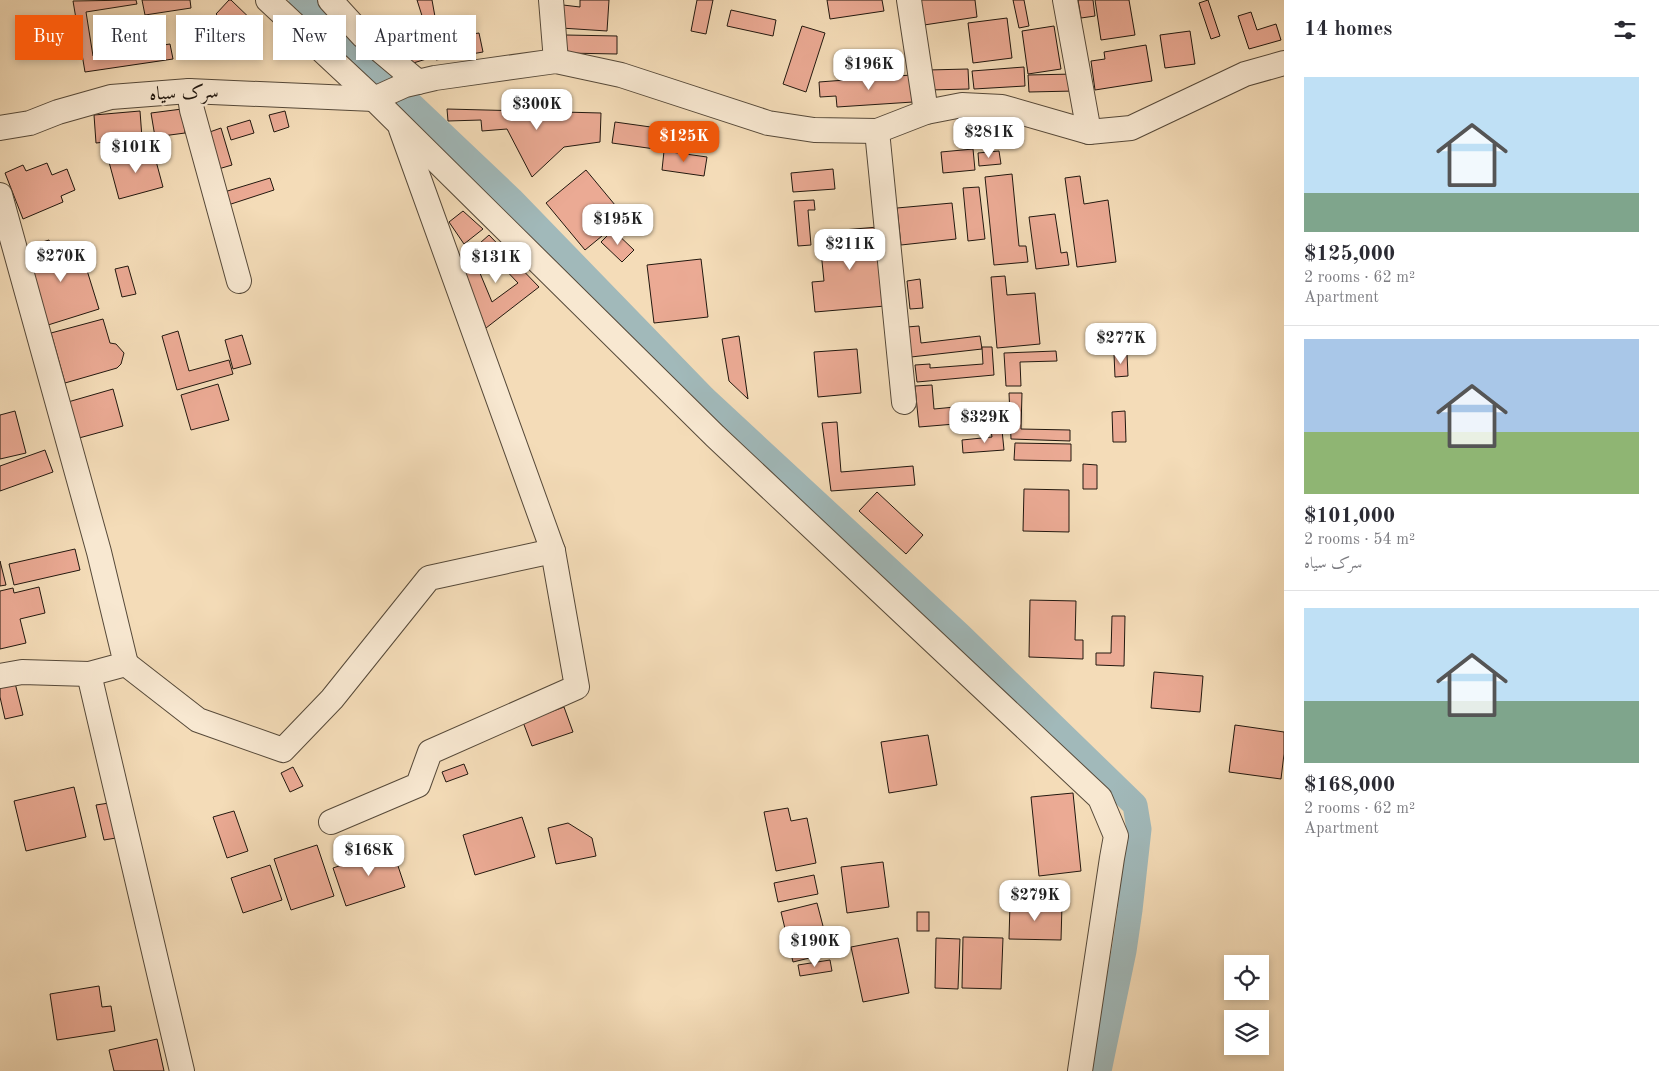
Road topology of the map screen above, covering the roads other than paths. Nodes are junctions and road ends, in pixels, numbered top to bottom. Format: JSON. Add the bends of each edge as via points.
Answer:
{"nodes":[{"id":1,"x":268,"y":0,"type":"edge"},
{"id":2,"x":330,"y":0,"type":"edge"},
{"id":3,"x":551,"y":0,"type":"edge"},
{"id":4,"x":909,"y":0,"type":"edge"},
{"id":5,"x":1065,"y":0,"type":"edge"},
{"id":6,"x":556,"y":60,"type":"junction"},
{"id":7,"x":1284,"y":63,"type":"edge"},
{"id":8,"x":395,"y":90,"type":"junction"},
{"id":9,"x":189,"y":91,"type":"junction"},
{"id":10,"x":926,"y":112,"type":"junction"},
{"id":11,"x":398,"y":123,"type":"junction"},
{"id":12,"x":0,"y":128,"type":"edge"},
{"id":13,"x":877,"y":132,"type":"junction"},
{"id":14,"x":1089,"y":132,"type":"junction"},
{"id":15,"x":0,"y":195,"type":"edge"},
{"id":16,"x":239,"y":281,"type":"dead end"},
{"id":17,"x":904,"y":402,"type":"dead end"},
{"id":18,"x":553,"y":551,"type":"junction"},
{"id":19,"x":126,"y":664,"type":"junction"},
{"id":20,"x":89,"y":674,"type":"junction"},
{"id":21,"x":0,"y":676,"type":"edge"},
{"id":22,"x":331,"y":822,"type":"dead end"},
{"id":23,"x":182,"y":1071,"type":"edge"},
{"id":24,"x":1080,"y":1071,"type":"edge"}],
"edges":[{"from":1,"to":8,"type":"street"},
{"from":2,"to":8,"type":"street","via":[[362,35]]},
{"from":3,"to":6,"type":"street"},
{"from":4,"to":10,"type":"street"},
{"from":5,"to":14,"type":"street"},
{"from":6,"to":8,"type":"street","name":"سرک سیاه","via":[[435,78]]},
{"from":6,"to":13,"type":"street","via":[[621,76],[768,123],[814,130]]},
{"from":7,"to":14,"type":"street","via":[[1245,74],[1131,128]]},
{"from":8,"to":9,"type":"street","name":"سرک سیاه"},
{"from":8,"to":11,"type":"street"},
{"from":9,"to":12,"type":"street","name":"سرک سیاه","via":[[111,97],[30,123]]},
{"from":9,"to":16,"type":"street"},
{"from":10,"to":13,"type":"street"},
{"from":10,"to":14,"type":"street","via":[[962,104],[1002,107]]},
{"from":11,"to":18,"type":"street"},
{"from":11,"to":24,"type":"street","via":[[715,436],[1100,798],[1116,836]]},
{"from":13,"to":17,"type":"street"},
{"from":15,"to":19,"type":"street","via":[[99,552]]},
{"from":18,"to":19,"type":"street","via":[[429,578],[332,699],[284,750],[198,720]]},
{"from":18,"to":22,"type":"street","via":[[577,687],[430,752],[418,784]]},
{"from":19,"to":20,"type":"street"},
{"from":20,"to":21,"type":"street","via":[[22,672]]},
{"from":20,"to":23,"type":"street"}]}
